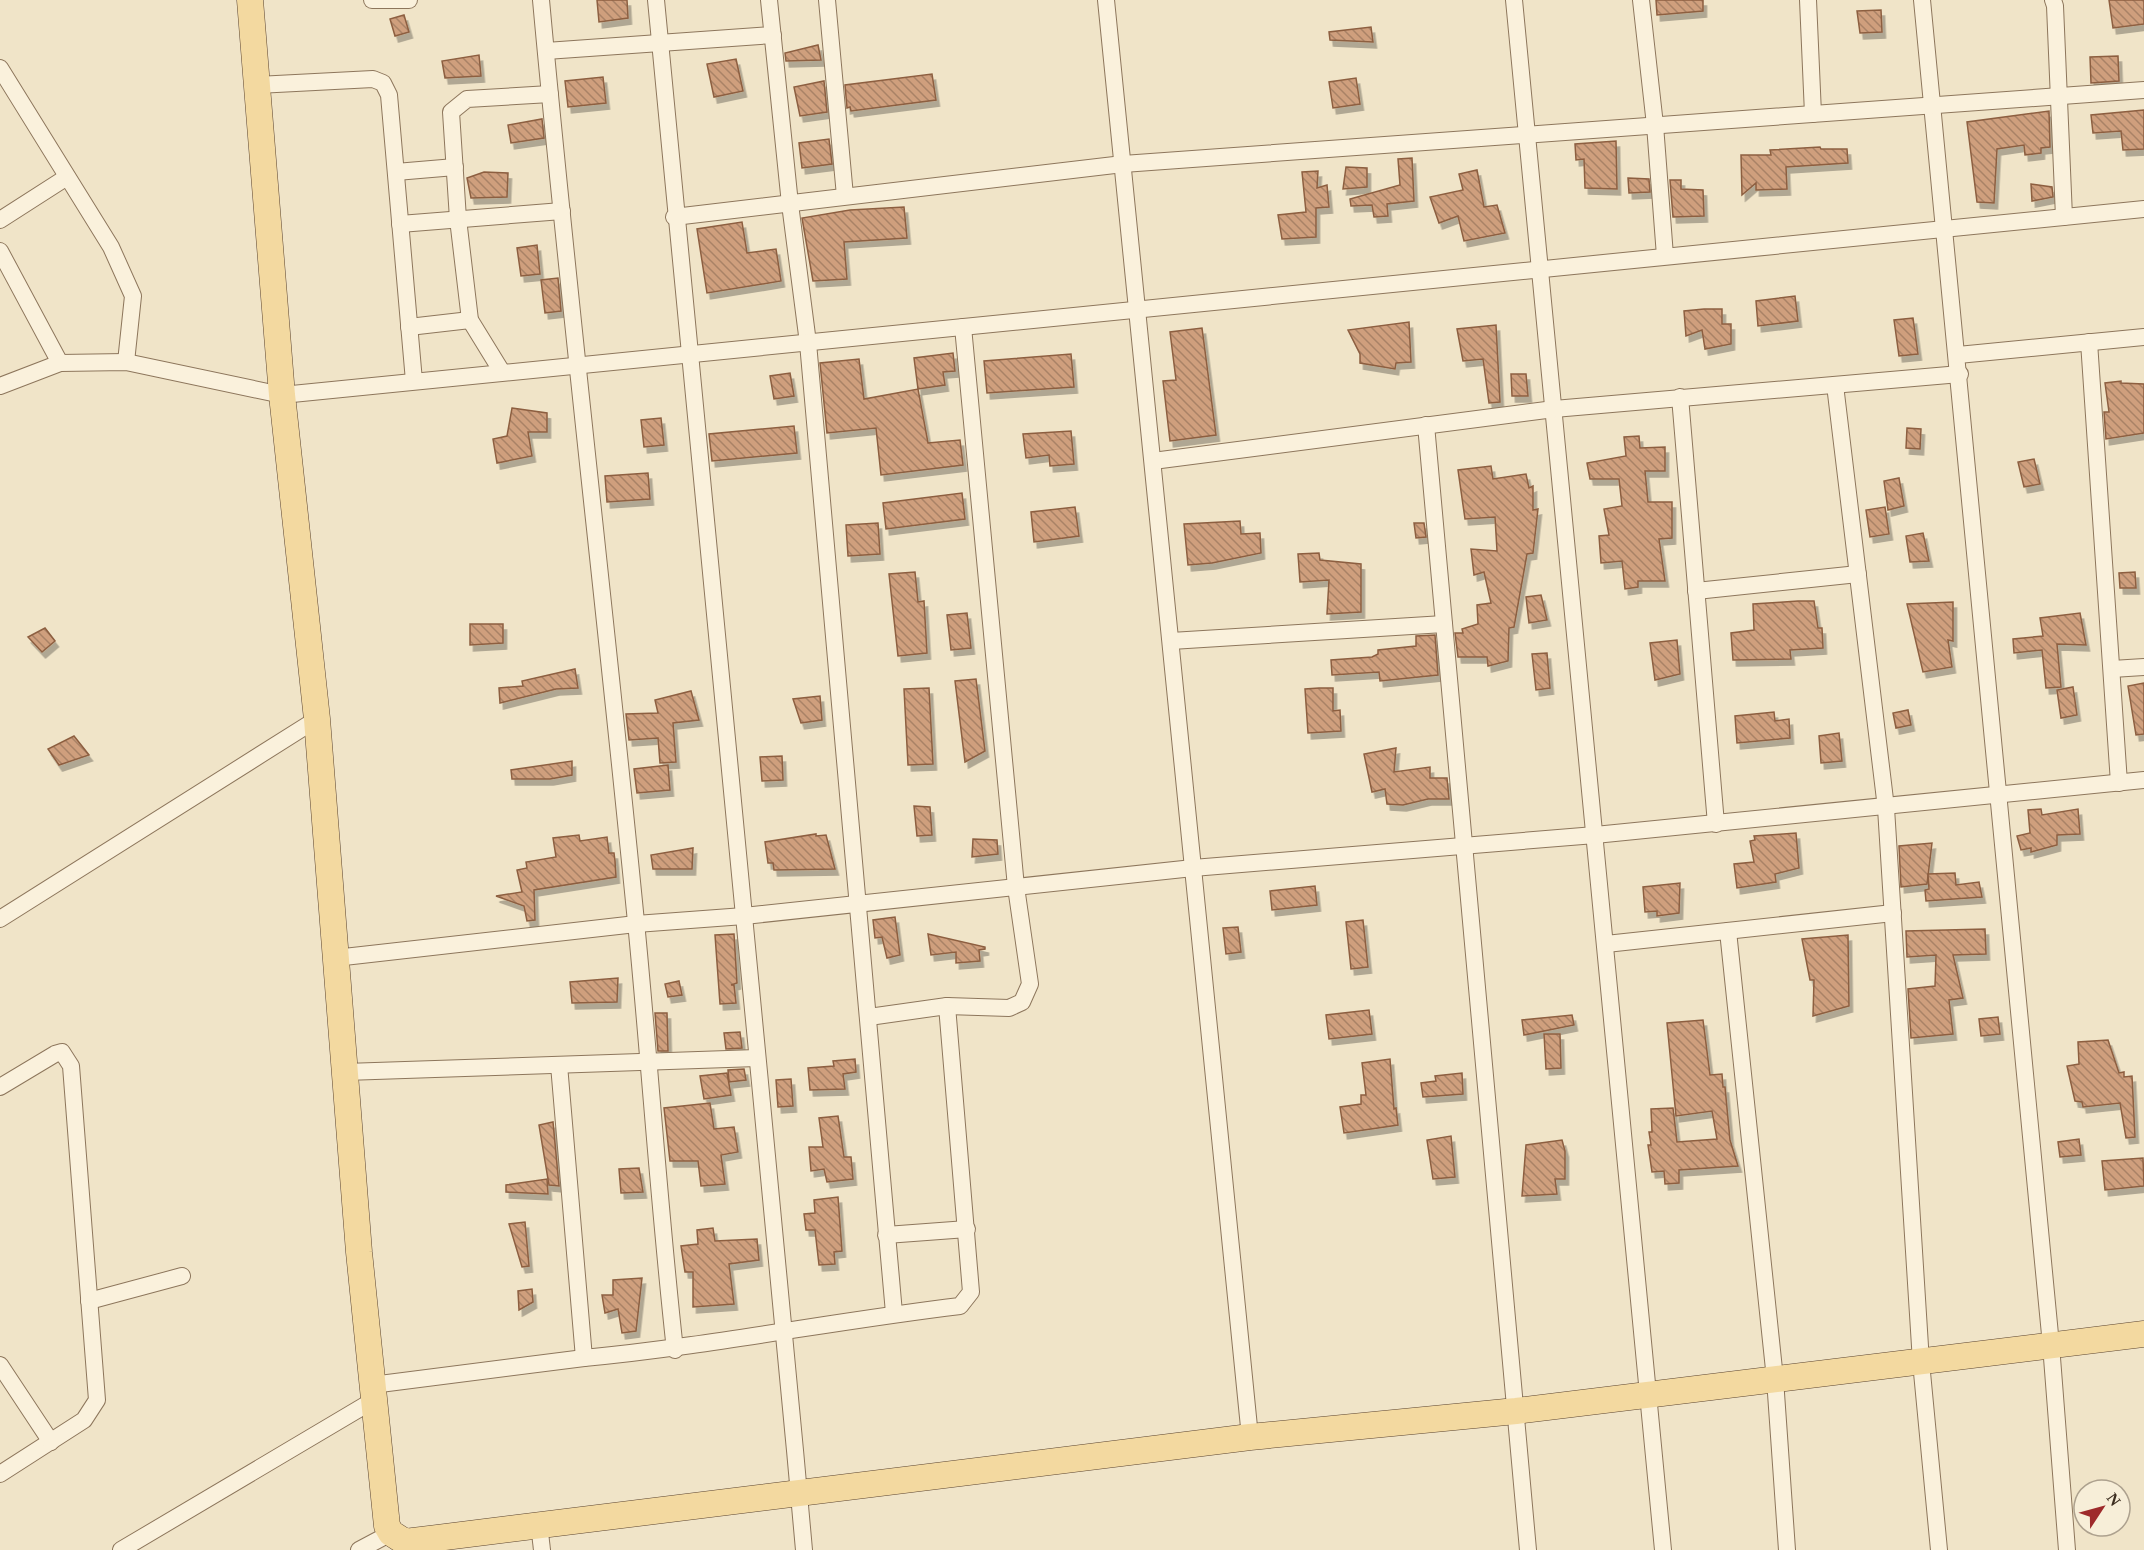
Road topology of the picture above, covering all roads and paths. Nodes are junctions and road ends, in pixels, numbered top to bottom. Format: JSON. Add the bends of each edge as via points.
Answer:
{"nodes":[{"id":1,"x":250,"y":0,"type":"edge"},
{"id":2,"x":372,"y":0,"type":"edge"},
{"id":3,"x":409,"y":0,"type":"edge"},
{"id":4,"x":541,"y":0,"type":"edge"},
{"id":5,"x":656,"y":0,"type":"edge"},
{"id":6,"x":769,"y":0,"type":"edge"},
{"id":7,"x":827,"y":0,"type":"edge"},
{"id":8,"x":1107,"y":0,"type":"edge"},
{"id":9,"x":1514,"y":0,"type":"edge"},
{"id":10,"x":1641,"y":0,"type":"edge"},
{"id":11,"x":1808,"y":0,"type":"edge"},
{"id":12,"x":1922,"y":0,"type":"edge"},
{"id":13,"x":2053,"y":0,"type":"edge"},
{"id":14,"x":773,"y":35,"type":"junction"},
{"id":15,"x":659,"y":44,"type":"junction"},
{"id":16,"x":546,"y":51,"type":"junction"},
{"id":17,"x":0,"y":68,"type":"edge"},
{"id":18,"x":257,"y":85,"type":"junction"},
{"id":19,"x":2144,"y":90,"type":"edge"},
{"id":20,"x":6,"y":91,"type":"edge"},
{"id":21,"x":550,"y":94,"type":"junction"},
{"id":22,"x":2059,"y":95,"type":"junction"},
{"id":23,"x":1932,"y":105,"type":"junction"},
{"id":24,"x":1813,"y":114,"type":"junction"},
{"id":25,"x":1655,"y":125,"type":"junction"},
{"id":26,"x":1527,"y":134,"type":"junction"},
{"id":27,"x":1123,"y":164,"type":"junction"},
{"id":28,"x":455,"y":167,"type":"junction"},
{"id":29,"x":396,"y":172,"type":"junction"},
{"id":30,"x":67,"y":177,"type":"junction"},
{"id":31,"x":845,"y":196,"type":"junction"},
{"id":32,"x":790,"y":204,"type":"junction"},
{"id":33,"x":2144,"y":209,"type":"edge"},
{"id":34,"x":562,"y":212,"type":"junction"},
{"id":35,"x":675,"y":217,"type":"junction"},
{"id":36,"x":2064,"y":217,"type":"junction"},
{"id":37,"x":458,"y":219,"type":"junction"},
{"id":38,"x":0,"y":220,"type":"edge"},
{"id":39,"x":400,"y":224,"type":"junction"},
{"id":40,"x":1944,"y":229,"type":"junction"},
{"id":41,"x":0,"y":251,"type":"edge"},
{"id":42,"x":1665,"y":256,"type":"junction"},
{"id":43,"x":1540,"y":269,"type":"junction"},
{"id":44,"x":1138,"y":308,"type":"junction"},
{"id":45,"x":470,"y":320,"type":"junction"},
{"id":46,"x":409,"y":327,"type":"junction"},
{"id":47,"x":963,"y":327,"type":"junction"},
{"id":48,"x":2144,"y":337,"type":"edge"},
{"id":49,"x":2090,"y":342,"type":"junction"},
{"id":50,"x":807,"y":343,"type":"junction"},
{"id":51,"x":1958,"y":355,"type":"junction"},
{"id":52,"x":686,"y":356,"type":"junction"},
{"id":53,"x":126,"y":362,"type":"junction"},
{"id":54,"x":60,"y":363,"type":"junction"},
{"id":55,"x":577,"y":364,"type":"junction"},
{"id":56,"x":502,"y":372,"type":"junction"},
{"id":57,"x":1960,"y":374,"type":"junction"},
{"id":58,"x":414,"y":381,"type":"junction"},
{"id":59,"x":1835,"y":385,"type":"junction"},
{"id":60,"x":0,"y":386,"type":"edge"},
{"id":61,"x":282,"y":395,"type":"junction"},
{"id":62,"x":1680,"y":397,"type":"junction"},
{"id":63,"x":1554,"y":409,"type":"junction"},
{"id":64,"x":1426,"y":425,"type":"junction"},
{"id":65,"x":1153,"y":461,"type":"junction"},
{"id":66,"x":1858,"y":574,"type":"junction"},
{"id":67,"x":1696,"y":591,"type":"junction"},
{"id":68,"x":1444,"y":624,"type":"junction"},
{"id":69,"x":1171,"y":641,"type":"junction"},
{"id":70,"x":2144,"y":667,"type":"edge"},
{"id":71,"x":2112,"y":669,"type":"junction"},
{"id":72,"x":317,"y":719,"type":"junction"},
{"id":73,"x":2144,"y":780,"type":"edge"},
{"id":74,"x":2119,"y":783,"type":"junction"},
{"id":75,"x":1999,"y":797,"type":"junction"},
{"id":76,"x":1886,"y":807,"type":"junction"},
{"id":77,"x":1716,"y":824,"type":"junction"},
{"id":78,"x":1596,"y":836,"type":"junction"},
{"id":79,"x":1464,"y":846,"type":"junction"},
{"id":80,"x":1193,"y":868,"type":"junction"},
{"id":81,"x":1016,"y":887,"type":"junction"},
{"id":82,"x":856,"y":904,"type":"junction"},
{"id":83,"x":1893,"y":913,"type":"junction"},
{"id":84,"x":744,"y":916,"type":"junction"},
{"id":85,"x":0,"y":919,"type":"edge"},
{"id":86,"x":636,"y":924,"type":"junction"},
{"id":87,"x":1728,"y":930,"type":"junction"},
{"id":88,"x":1606,"y":944,"type":"junction"},
{"id":89,"x":334,"y":958,"type":"junction"},
{"id":90,"x":947,"y":1006,"type":"junction"},
{"id":91,"x":869,"y":1017,"type":"junction"},
{"id":92,"x":757,"y":1058,"type":"junction"},
{"id":93,"x":648,"y":1062,"type":"junction"},
{"id":94,"x":559,"y":1065,"type":"junction"},
{"id":95,"x":345,"y":1072,"type":"junction"},
{"id":96,"x":0,"y":1087,"type":"edge"},
{"id":97,"x":967,"y":1229,"type":"junction"},
{"id":98,"x":886,"y":1235,"type":"junction"},
{"id":99,"x":182,"y":1276,"type":"dead end"},
{"id":100,"x":89,"y":1301,"type":"junction"},
{"id":101,"x":894,"y":1313,"type":"junction"},
{"id":102,"x":784,"y":1333,"type":"junction"},
{"id":103,"x":2144,"y":1334,"type":"edge"},
{"id":104,"x":2051,"y":1346,"type":"junction"},
{"id":105,"x":675,"y":1350,"type":"junction"},
{"id":106,"x":584,"y":1358,"type":"junction"},
{"id":107,"x":1921,"y":1362,"type":"junction"},
{"id":108,"x":0,"y":1365,"type":"edge"},
{"id":109,"x":1775,"y":1379,"type":"junction"},
{"id":110,"x":373,"y":1392,"type":"junction"},
{"id":111,"x":1650,"y":1395,"type":"junction"},
{"id":112,"x":1516,"y":1411,"type":"junction"},
{"id":113,"x":1250,"y":1437,"type":"junction"},
{"id":114,"x":51,"y":1442,"type":"junction"},
{"id":115,"x":0,"y":1474,"type":"edge"},
{"id":116,"x":799,"y":1495,"type":"junction"},
{"id":117,"x":539,"y":1524,"type":"junction"},
{"id":118,"x":400,"y":1542,"type":"edge"},
{"id":119,"x":122,"y":1550,"type":"edge"},
{"id":120,"x":359,"y":1550,"type":"edge"},
{"id":121,"x":542,"y":1550,"type":"edge"},
{"id":122,"x":804,"y":1550,"type":"edge"},
{"id":123,"x":1528,"y":1550,"type":"edge"},
{"id":124,"x":1663,"y":1550,"type":"edge"},
{"id":125,"x":1787,"y":1550,"type":"edge"},
{"id":126,"x":1939,"y":1550,"type":"edge"},
{"id":127,"x":2067,"y":1550,"type":"edge"}],
"edges":[{"from":1,"to":18,"type":"main road"},
{"from":2,"to":3,"type":"street"},
{"from":4,"to":16,"type":"street"},
{"from":5,"to":15,"type":"street"},
{"from":6,"to":14,"type":"street"},
{"from":7,"to":31,"type":"street"},
{"from":8,"to":27,"type":"street"},
{"from":9,"to":26,"type":"street"},
{"from":10,"to":25,"type":"street"},
{"from":11,"to":24,"type":"street"},
{"from":12,"to":23,"type":"street"},
{"from":13,"to":22,"type":"street"},
{"from":14,"to":15,"type":"street"},
{"from":14,"to":32,"type":"street"},
{"from":15,"to":16,"type":"street"},
{"from":15,"to":35,"type":"street"},
{"from":16,"to":21,"type":"street"},
{"from":17,"to":20,"type":"street"},
{"from":18,"to":29,"type":"street","via":[[373,79],[382,83],[389,95]]},
{"from":18,"to":61,"type":"main road"},
{"from":19,"to":22,"type":"street"},
{"from":20,"to":30,"type":"street"},
{"from":21,"to":28,"type":"street","via":[[467,99],[456,106],[451,112]]},
{"from":21,"to":34,"type":"street"},
{"from":22,"to":23,"type":"street"},
{"from":22,"to":36,"type":"street"},
{"from":23,"to":24,"type":"street"},
{"from":23,"to":40,"type":"street"},
{"from":24,"to":25,"type":"street"},
{"from":25,"to":26,"type":"street"},
{"from":25,"to":42,"type":"street"},
{"from":26,"to":27,"type":"street"},
{"from":26,"to":43,"type":"street"},
{"from":27,"to":31,"type":"street"},
{"from":27,"to":44,"type":"street"},
{"from":28,"to":29,"type":"street"},
{"from":28,"to":37,"type":"street"},
{"from":29,"to":39,"type":"street"},
{"from":30,"to":38,"type":"street"},
{"from":30,"to":53,"type":"street","via":[[111,247],[133,296]]},
{"from":31,"to":32,"type":"street"},
{"from":32,"to":35,"type":"street"},
{"from":32,"to":50,"type":"street"},
{"from":33,"to":36,"type":"street"},
{"from":34,"to":37,"type":"street"},
{"from":34,"to":55,"type":"street"},
{"from":35,"to":52,"type":"street"},
{"from":36,"to":40,"type":"street"},
{"from":37,"to":39,"type":"street"},
{"from":37,"to":45,"type":"street"},
{"from":39,"to":46,"type":"street"},
{"from":40,"to":42,"type":"street"},
{"from":40,"to":51,"type":"street"},
{"from":41,"to":54,"type":"street"},
{"from":42,"to":43,"type":"street"},
{"from":43,"to":44,"type":"street"},
{"from":43,"to":63,"type":"street"},
{"from":44,"to":47,"type":"street"},
{"from":44,"to":65,"type":"street"},
{"from":45,"to":46,"type":"street"},
{"from":45,"to":56,"type":"street"},
{"from":46,"to":58,"type":"street"},
{"from":47,"to":50,"type":"street"},
{"from":47,"to":81,"type":"street"},
{"from":48,"to":49,"type":"street"},
{"from":49,"to":51,"type":"street"},
{"from":49,"to":71,"type":"street"},
{"from":50,"to":52,"type":"street"},
{"from":50,"to":82,"type":"street"},
{"from":51,"to":57,"type":"street"},
{"from":52,"to":55,"type":"street"},
{"from":52,"to":84,"type":"street"},
{"from":53,"to":54,"type":"street"},
{"from":53,"to":61,"type":"street"},
{"from":54,"to":60,"type":"street"},
{"from":55,"to":56,"type":"street"},
{"from":55,"to":86,"type":"street"},
{"from":56,"to":58,"type":"street"},
{"from":57,"to":59,"type":"street"},
{"from":57,"to":75,"type":"street"},
{"from":58,"to":61,"type":"street"},
{"from":59,"to":62,"type":"street"},
{"from":59,"to":66,"type":"street"},
{"from":61,"to":72,"type":"main road"},
{"from":62,"to":63,"type":"street"},
{"from":62,"to":67,"type":"street"},
{"from":63,"to":64,"type":"street"},
{"from":63,"to":78,"type":"street"},
{"from":64,"to":65,"type":"street"},
{"from":64,"to":68,"type":"street"},
{"from":65,"to":69,"type":"street"},
{"from":66,"to":67,"type":"street"},
{"from":66,"to":76,"type":"street"},
{"from":67,"to":77,"type":"street"},
{"from":68,"to":69,"type":"street"},
{"from":68,"to":79,"type":"street"},
{"from":69,"to":80,"type":"street"},
{"from":70,"to":71,"type":"street"},
{"from":71,"to":74,"type":"street"},
{"from":72,"to":85,"type":"street"},
{"from":72,"to":89,"type":"main road"},
{"from":73,"to":74,"type":"street"},
{"from":74,"to":75,"type":"street"},
{"from":75,"to":76,"type":"street"},
{"from":75,"to":104,"type":"street"},
{"from":76,"to":77,"type":"street"},
{"from":76,"to":83,"type":"street"},
{"from":77,"to":78,"type":"street"},
{"from":78,"to":79,"type":"street"},
{"from":78,"to":88,"type":"street"},
{"from":79,"to":80,"type":"street"},
{"from":79,"to":112,"type":"street"},
{"from":80,"to":81,"type":"street"},
{"from":80,"to":113,"type":"street"},
{"from":81,"to":82,"type":"street"},
{"from":81,"to":90,"type":"street","via":[[1030,984],[1027,994],[1022,1002],[1009,1008]]},
{"from":82,"to":84,"type":"street"},
{"from":82,"to":91,"type":"street"},
{"from":83,"to":87,"type":"street"},
{"from":83,"to":107,"type":"street"},
{"from":84,"to":86,"type":"street"},
{"from":84,"to":92,"type":"street"},
{"from":86,"to":89,"type":"street"},
{"from":86,"to":93,"type":"street"},
{"from":87,"to":88,"type":"street"},
{"from":87,"to":109,"type":"street"},
{"from":88,"to":111,"type":"street"},
{"from":89,"to":95,"type":"main road"},
{"from":90,"to":91,"type":"street"},
{"from":90,"to":97,"type":"street"},
{"from":91,"to":98,"type":"street"},
{"from":92,"to":93,"type":"street"},
{"from":92,"to":102,"type":"street"},
{"from":93,"to":94,"type":"street"},
{"from":93,"to":105,"type":"street"},
{"from":94,"to":95,"type":"street"},
{"from":94,"to":106,"type":"street"},
{"from":95,"to":110,"type":"main road"},
{"from":96,"to":100,"type":"street","via":[[55,1054],[62,1052],[71,1066]]},
{"from":97,"to":98,"type":"street"},
{"from":97,"to":101,"type":"street","via":[[971,1292],[968,1299],[960,1305]]},
{"from":98,"to":101,"type":"street"},
{"from":99,"to":100,"type":"street"},
{"from":100,"to":114,"type":"street","via":[[96,1404],[84,1420]]},
{"from":101,"to":102,"type":"street"},
{"from":102,"to":105,"type":"street"},
{"from":102,"to":116,"type":"street"},
{"from":103,"to":104,"type":"main road"},
{"from":104,"to":107,"type":"main road"},
{"from":104,"to":127,"type":"street"},
{"from":105,"to":106,"type":"street"},
{"from":106,"to":110,"type":"street"},
{"from":107,"to":109,"type":"main road"},
{"from":107,"to":126,"type":"street"},
{"from":108,"to":114,"type":"street"},
{"from":109,"to":111,"type":"main road"},
{"from":109,"to":125,"type":"street"},
{"from":110,"to":118,"type":"main road","via":[[387,1526]]},
{"from":110,"to":119,"type":"street"},
{"from":111,"to":112,"type":"main road"},
{"from":111,"to":124,"type":"street"},
{"from":112,"to":113,"type":"main road"},
{"from":112,"to":123,"type":"street"},
{"from":113,"to":116,"type":"main road"},
{"from":114,"to":115,"type":"street"},
{"from":116,"to":117,"type":"main road"},
{"from":116,"to":122,"type":"street"},
{"from":117,"to":118,"type":"main road"},
{"from":117,"to":121,"type":"street"},
{"from":118,"to":120,"type":"street"}]}
